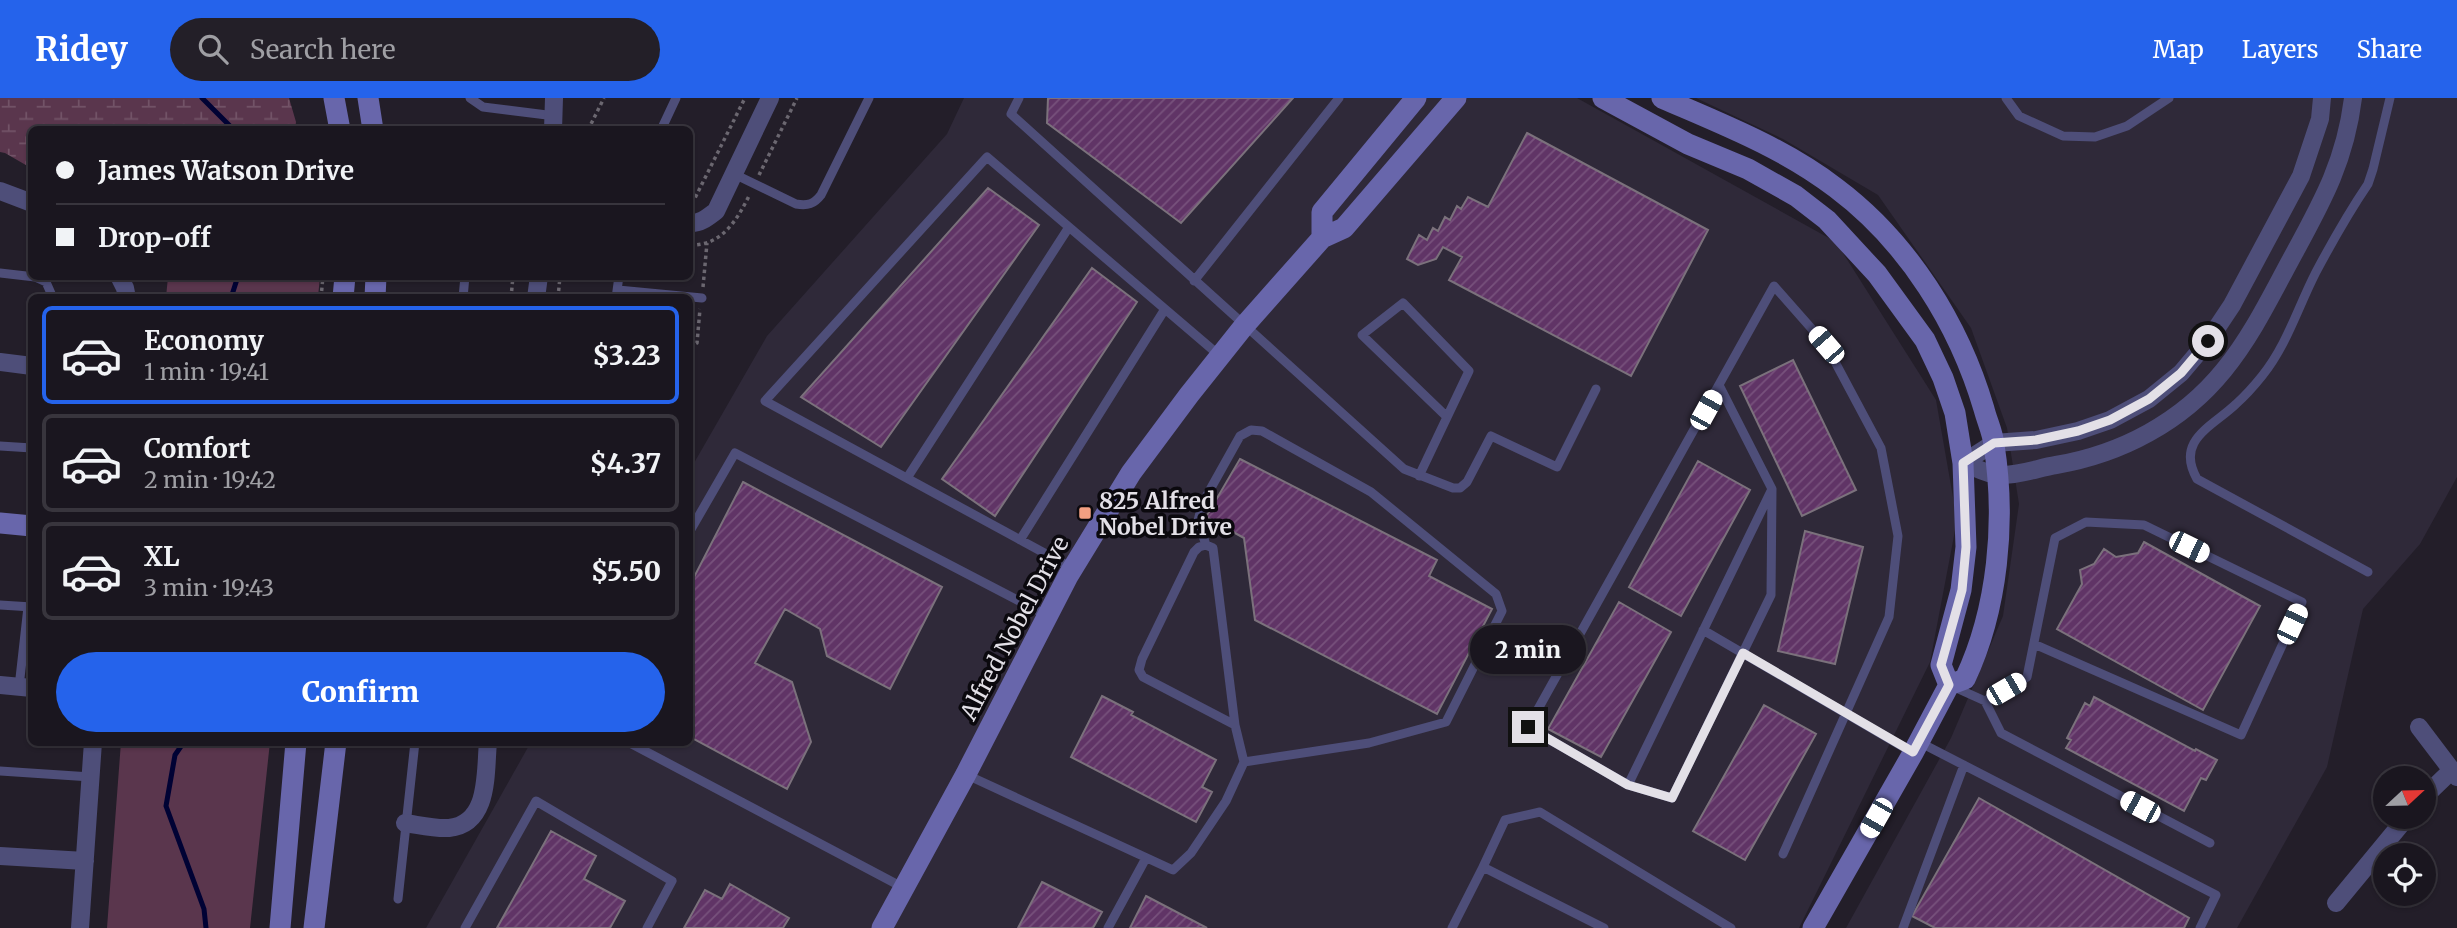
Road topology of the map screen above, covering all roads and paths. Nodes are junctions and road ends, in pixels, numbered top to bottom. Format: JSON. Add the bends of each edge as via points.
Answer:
{"nodes":[{"id":1,"x":334,"y":98,"type":"edge"},
{"id":2,"x":368,"y":98,"type":"edge"},
{"id":3,"x":470,"y":98,"type":"edge"},
{"id":4,"x":604,"y":98,"type":"edge"},
{"id":5,"x":676,"y":98,"type":"edge"},
{"id":6,"x":745,"y":98,"type":"edge"},
{"id":7,"x":770,"y":98,"type":"edge"},
{"id":8,"x":869,"y":98,"type":"edge"},
{"id":9,"x":1019,"y":98,"type":"edge"},
{"id":10,"x":1339,"y":98,"type":"edge"},
{"id":11,"x":1416,"y":98,"type":"edge"},
{"id":12,"x":1455,"y":98,"type":"edge"},
{"id":13,"x":1602,"y":98,"type":"edge"},
{"id":14,"x":1662,"y":98,"type":"edge"},
{"id":15,"x":2006,"y":98,"type":"edge"},
{"id":16,"x":2169,"y":98,"type":"edge"},
{"id":17,"x":2322,"y":98,"type":"edge"},
{"id":18,"x":2353,"y":98,"type":"edge"},
{"id":19,"x":2390,"y":98,"type":"edge"},
{"id":20,"x":554,"y":114,"type":"edge"},
{"id":21,"x":339,"y":126,"type":"edge"},
{"id":22,"x":372,"y":126,"type":"edge"},
{"id":23,"x":590,"y":126,"type":"edge"},
{"id":24,"x":663,"y":126,"type":"edge"},
{"id":25,"x":732,"y":173,"type":"junction"},
{"id":26,"x":0,"y":191,"type":"edge"},
{"id":27,"x":693,"y":200,"type":"edge"},
{"id":28,"x":28,"y":202,"type":"edge"},
{"id":29,"x":693,"y":223,"type":"edge"},
{"id":30,"x":1069,"y":227,"type":"junction"},
{"id":31,"x":1322,"y":238,"type":"junction"},
{"id":32,"x":0,"y":273,"type":"edge"},
{"id":33,"x":28,"y":277,"type":"edge"},
{"id":34,"x":40,"y":280,"type":"edge"},
{"id":35,"x":1194,"y":281,"type":"junction"},
{"id":36,"x":51,"y":294,"type":"edge"},
{"id":37,"x":693,"y":298,"type":"edge"},
{"id":38,"x":702,"y":298,"type":"dead end"},
{"id":39,"x":1165,"y":309,"type":"junction"},
{"id":40,"x":1244,"y":326,"type":"junction"},
{"id":41,"x":1220,"y":356,"type":"junction"},
{"id":42,"x":0,"y":362,"type":"edge"},
{"id":43,"x":28,"y":366,"type":"edge"},
{"id":44,"x":1719,"y":385,"type":"junction"},
{"id":45,"x":1596,"y":389,"type":"dead end"},
{"id":46,"x":1447,"y":416,"type":"junction"},
{"id":47,"x":1994,"y":443,"type":"junction"},
{"id":48,"x":0,"y":446,"type":"edge"},
{"id":49,"x":28,"y":447,"type":"edge"},
{"id":50,"x":1963,"y":463,"type":"junction"},
{"id":51,"x":1997,"y":475,"type":"junction"},
{"id":52,"x":1419,"y":476,"type":"junction"},
{"id":53,"x":907,"y":478,"type":"junction"},
{"id":54,"x":1772,"y":489,"type":"junction"},
{"id":55,"x":0,"y":523,"type":"edge"},
{"id":56,"x":28,"y":526,"type":"edge"},
{"id":57,"x":693,"y":526,"type":"edge"},
{"id":58,"x":1020,"y":540,"type":"junction"},
{"id":59,"x":1206,"y":545,"type":"junction"},
{"id":60,"x":1073,"y":569,"type":"junction"},
{"id":61,"x":2368,"y":572,"type":"dead end"},
{"id":62,"x":0,"y":605,"type":"edge"},
{"id":63,"x":28,"y":607,"type":"edge"},
{"id":64,"x":1048,"y":616,"type":"junction"},
{"id":65,"x":1703,"y":630,"type":"junction"},
{"id":66,"x":28,"y":639,"type":"edge"},
{"id":67,"x":2034,"y":644,"type":"junction"},
{"id":68,"x":1743,"y":653,"type":"junction"},
{"id":69,"x":0,"y":685,"type":"edge"},
{"id":70,"x":1949,"y":685,"type":"junction"},
{"id":71,"x":25,"y":687,"type":"edge"},
{"id":72,"x":1985,"y":701,"type":"junction"},
{"id":73,"x":1847,"y":714,"type":"junction"},
{"id":74,"x":1236,"y":725,"type":"junction"},
{"id":75,"x":2419,"y":727,"type":"dead end"},
{"id":76,"x":93,"y":746,"type":"edge"},
{"id":77,"x":296,"y":746,"type":"edge"},
{"id":78,"x":337,"y":746,"type":"edge"},
{"id":79,"x":415,"y":746,"type":"edge"},
{"id":80,"x":487,"y":746,"type":"edge"},
{"id":81,"x":636,"y":746,"type":"edge"},
{"id":82,"x":1916,"y":747,"type":"junction"},
{"id":83,"x":1244,"y":762,"type":"junction"},
{"id":84,"x":1964,"y":765,"type":"junction"},
{"id":85,"x":0,"y":771,"type":"edge"},
{"id":86,"x":966,"y":774,"type":"junction"},
{"id":87,"x":2454,"y":774,"type":"edge"},
{"id":88,"x":91,"y":777,"type":"junction"},
{"id":89,"x":1628,"y":785,"type":"junction"},
{"id":90,"x":2436,"y":788,"type":"edge"},
{"id":91,"x":405,"y":823,"type":"junction"},
{"id":92,"x":2396,"y":830,"type":"edge"},
{"id":93,"x":2210,"y":844,"type":"dead end"},
{"id":94,"x":1783,"y":855,"type":"dead end"},
{"id":95,"x":0,"y":856,"type":"edge"},
{"id":96,"x":1146,"y":858,"type":"junction"},
{"id":97,"x":85,"y":861,"type":"junction"},
{"id":98,"x":1483,"y":867,"type":"junction"},
{"id":99,"x":904,"y":888,"type":"junction"},
{"id":100,"x":398,"y":899,"type":"dead end"},
{"id":101,"x":2336,"y":902,"type":"dead end"},
{"id":102,"x":80,"y":928,"type":"edge"},
{"id":103,"x":280,"y":928,"type":"edge"},
{"id":104,"x":314,"y":928,"type":"edge"},
{"id":105,"x":465,"y":928,"type":"edge"},
{"id":106,"x":647,"y":928,"type":"edge"},
{"id":107,"x":883,"y":928,"type":"edge"},
{"id":108,"x":1108,"y":928,"type":"edge"},
{"id":109,"x":1452,"y":928,"type":"edge"},
{"id":110,"x":1604,"y":928,"type":"edge"},
{"id":111,"x":1731,"y":928,"type":"edge"},
{"id":112,"x":1813,"y":928,"type":"edge"},
{"id":113,"x":1903,"y":928,"type":"edge"},
{"id":114,"x":2200,"y":928,"type":"edge"}],
"edges":[{"from":1,"to":21,"type":"street"},
{"from":2,"to":22,"type":"street"},
{"from":3,"to":20,"type":"lane","via":[[483,107]]},
{"from":4,"to":23,"type":"path"},
{"from":5,"to":24,"type":"lane"},
{"from":6,"to":27,"type":"path"},
{"from":7,"to":25,"type":"street"},
{"from":8,"to":25,"type":"lane","via":[[815,202],[796,204]]},
{"from":9,"to":35,"type":"lane","via":[[1011,114]]},
{"from":10,"to":35,"type":"lane"},
{"from":11,"to":31,"type":"street","via":[[1322,212]]},
{"from":12,"to":31,"type":"street","name":"Alfred Nobel Drive","via":[[1344,228]]},
{"from":13,"to":50,"type":"street","via":[[1796,195],[1827,220],[1877,274],[1925,340],[1955,414]]},
{"from":14,"to":47,"type":"street","via":[[1795,161],[1836,187],[1877,224],[1945,316],[1973,376]]},
{"from":15,"to":16,"type":"lane","via":[[2019,116],[2063,136],[2095,137],[2127,126]]},
{"from":17,"to":47,"type":"street","via":[[2320,119],[2301,176],[2232,305],[2181,373],[2149,399],[2110,420],[2036,440]]},
{"from":18,"to":51,"type":"street","via":[[2332,183],[2253,327],[2207,390],[2166,422],[2111,452]]},
{"from":19,"to":61,"type":"lane","via":[[2368,184],[2316,273],[2283,344],[2261,377],[2194,441],[2189,452],[2197,479]]},
{"from":25,"to":29,"type":"street","via":[[716,211]]},
{"from":26,"to":28,"type":"street"},
{"from":30,"to":39,"type":"lane"},
{"from":30,"to":53,"type":"lane"},
{"from":30,"to":53,"type":"lane","via":[[988,157],[765,401]]},
{"from":31,"to":40,"type":"street","name":"Alfred Nobel Drive"},
{"from":32,"to":33,"type":"lane"},
{"from":34,"to":36,"type":"lane"},
{"from":35,"to":40,"type":"lane"},
{"from":37,"to":38,"type":"lane"},
{"from":39,"to":41,"type":"lane"},
{"from":39,"to":58,"type":"lane"},
{"from":40,"to":41,"type":"street","name":"Alfred Nobel Drive"},
{"from":40,"to":52,"type":"lane","via":[[1404,469]]},
{"from":41,"to":60,"type":"street","name":"Alfred Nobel Drive","via":[[1131,473]]},
{"from":42,"to":43,"type":"street"},
{"from":44,"to":54,"type":"lane"},
{"from":44,"to":73,"type":"lane","via":[[1774,286],[1826,345],[1881,448],[1898,536],[1889,617]]},
{"from":44,"to":89,"type":"lane","via":[[1528,727]]},
{"from":45,"to":52,"type":"lane","via":[[1556,467],[1491,436],[1460,488]]},
{"from":46,"to":46,"type":"lane","via":[[1362,335],[1403,303],[1469,371]]},
{"from":46,"to":52,"type":"lane"},
{"from":47,"to":50,"type":"street"},
{"from":47,"to":51,"type":"street"},
{"from":48,"to":49,"type":"lane"},
{"from":50,"to":51,"type":"street"},
{"from":50,"to":70,"type":"street","via":[[1966,547],[1962,590],[1941,665]]},
{"from":51,"to":70,"type":"street","via":[[1997,546],[1987,617],[1965,679]]},
{"from":53,"to":58,"type":"lane"},
{"from":54,"to":65,"type":"lane"},
{"from":54,"to":68,"type":"lane","via":[[1771,595]]},
{"from":55,"to":56,"type":"street"},
{"from":57,"to":64,"type":"lane","via":[[735,453]]},
{"from":58,"to":60,"type":"lane"},
{"from":59,"to":74,"type":"lane","via":[[1213,548]]},
{"from":59,"to":74,"type":"lane","via":[[1194,552],[1139,670],[1143,677]]},
{"from":59,"to":83,"type":"lane","via":[[1198,521],[1202,504],[1240,436],[1262,431],[1371,492],[1496,594],[1502,611],[1446,722],[1369,743]]},
{"from":60,"to":64,"type":"street","name":"Alfred Nobel Drive"},
{"from":62,"to":63,"type":"lane"},
{"from":64,"to":86,"type":"street","name":"Alfred Nobel Drive"},
{"from":65,"to":68,"type":"lane"},
{"from":65,"to":89,"type":"lane"},
{"from":66,"to":71,"type":"lane"},
{"from":67,"to":67,"type":"lane","via":[[2055,538],[2086,522],[2144,525],[2302,602],[2241,735]]},
{"from":67,"to":72,"type":"lane","via":[[2027,677]]},
{"from":68,"to":73,"type":"lane"},
{"from":68,"to":89,"type":"lane","via":[[1672,798]]},
{"from":69,"to":71,"type":"street"},
{"from":70,"to":72,"type":"lane"},
{"from":70,"to":82,"type":"street"},
{"from":72,"to":93,"type":"lane","via":[[2001,733]]},
{"from":73,"to":82,"type":"lane"},
{"from":73,"to":94,"type":"lane"},
{"from":74,"to":83,"type":"lane"},
{"from":75,"to":87,"type":"street"},
{"from":76,"to":88,"type":"street"},
{"from":77,"to":103,"type":"street"},
{"from":78,"to":104,"type":"street"},
{"from":79,"to":91,"type":"lane"},
{"from":80,"to":91,"type":"street","via":[[479,810],[467,822],[446,828]]},
{"from":81,"to":99,"type":"lane"},
{"from":82,"to":84,"type":"lane"},
{"from":82,"to":112,"type":"street"},
{"from":83,"to":96,"type":"lane","via":[[1226,801],[1191,853],[1173,870]]},
{"from":84,"to":113,"type":"lane"},
{"from":84,"to":114,"type":"lane","via":[[2216,895]]},
{"from":85,"to":88,"type":"lane"},
{"from":86,"to":96,"type":"lane"},
{"from":86,"to":99,"type":"street","name":"Alfred Nobel Drive"},
{"from":87,"to":90,"type":"street"},
{"from":88,"to":97,"type":"street"},
{"from":91,"to":100,"type":"lane"},
{"from":92,"to":101,"type":"street"},
{"from":95,"to":97,"type":"street"},
{"from":96,"to":108,"type":"lane"},
{"from":97,"to":102,"type":"street"},
{"from":98,"to":109,"type":"lane"},
{"from":98,"to":110,"type":"lane"},
{"from":98,"to":111,"type":"lane","via":[[1505,820],[1541,812]]},
{"from":99,"to":107,"type":"street","name":"Alfred Nobel Drive"},
{"from":105,"to":106,"type":"lane","via":[[536,801],[672,881]]}]}
